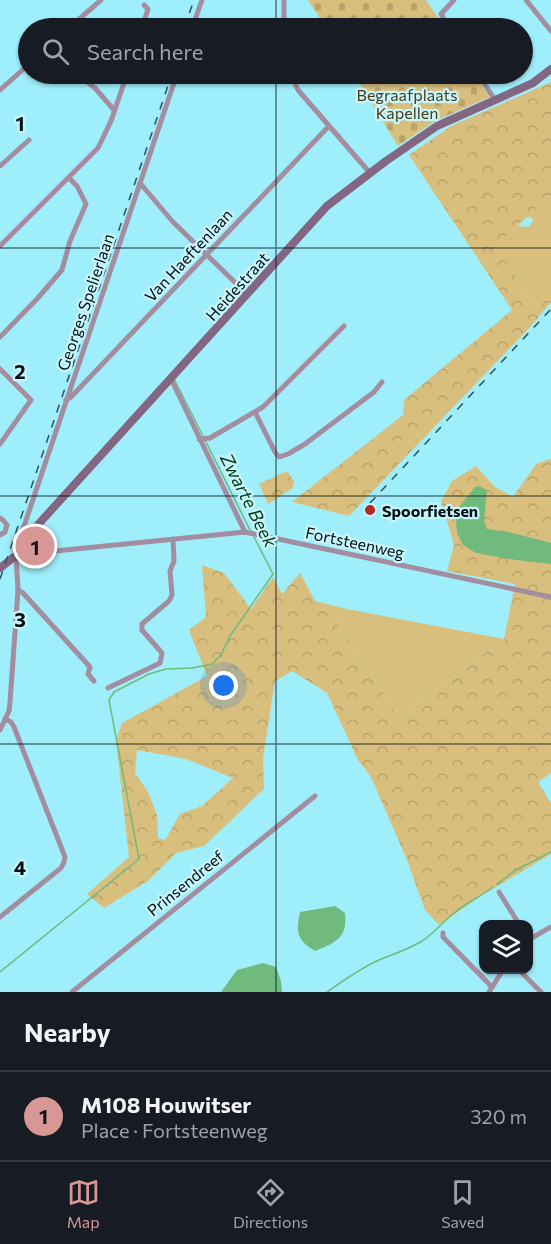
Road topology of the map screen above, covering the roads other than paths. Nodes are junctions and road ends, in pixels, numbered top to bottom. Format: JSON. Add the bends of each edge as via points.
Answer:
{"nodes":[{"id":1,"x":101,"y":0,"type":"edge"},
{"id":2,"x":202,"y":0,"type":"edge"},
{"id":3,"x":284,"y":0,"type":"edge"},
{"id":4,"x":454,"y":0,"type":"edge"},
{"id":5,"x":535,"y":0,"type":"edge"},
{"id":6,"x":528,"y":2,"type":"edge"},
{"id":7,"x":144,"y":5,"type":"dead end"},
{"id":8,"x":80,"y":18,"type":"edge"},
{"id":9,"x":145,"y":18,"type":"edge"},
{"id":10,"x":196,"y":18,"type":"edge"},
{"id":11,"x":284,"y":18,"type":"edge"},
{"id":12,"x":444,"y":18,"type":"edge"},
{"id":13,"x":551,"y":31,"type":"edge"},
{"id":14,"x":551,"y":69,"type":"edge"},
{"id":15,"x":18,"y":74,"type":"edge"},
{"id":16,"x":533,"y":83,"type":"edge"},
{"id":17,"x":90,"y":84,"type":"edge"},
{"id":18,"x":123,"y":84,"type":"edge"},
{"id":19,"x":174,"y":84,"type":"edge"},
{"id":20,"x":295,"y":84,"type":"edge"},
{"id":21,"x":485,"y":84,"type":"edge"},
{"id":22,"x":531,"y":84,"type":"edge"},
{"id":23,"x":0,"y":90,"type":"edge"},
{"id":24,"x":495,"y":100,"type":"junction"},
{"id":25,"x":114,"y":110,"type":"junction"},
{"id":26,"x":329,"y":126,"type":"junction"},
{"id":27,"x":29,"y":140,"type":"dead end"},
{"id":28,"x":0,"y":166,"type":"edge"},
{"id":29,"x":370,"y":173,"type":"junction"},
{"id":30,"x":69,"y":178,"type":"junction"},
{"id":31,"x":140,"y":183,"type":"junction"},
{"id":32,"x":0,"y":246,"type":"edge"},
{"id":33,"x":207,"y":254,"type":"junction"},
{"id":34,"x":247,"y":294,"type":"junction"},
{"id":35,"x":344,"y":326,"type":"dead end"},
{"id":36,"x":0,"y":337,"type":"edge"},
{"id":37,"x":0,"y":369,"type":"edge"},
{"id":38,"x":171,"y":380,"type":"junction"},
{"id":39,"x":382,"y":382,"type":"dead end"},
{"id":40,"x":66,"y":400,"type":"junction"},
{"id":41,"x":255,"y":412,"type":"junction"},
{"id":42,"x":199,"y":439,"type":"junction"},
{"id":43,"x":0,"y":444,"type":"edge"},
{"id":44,"x":0,"y":518,"type":"edge"},
{"id":45,"x":33,"y":531,"type":"junction"},
{"id":46,"x":245,"y":532,"type":"junction"},
{"id":47,"x":0,"y":535,"type":"edge"},
{"id":48,"x":26,"y":538,"type":"junction"},
{"id":49,"x":173,"y":538,"type":"junction"},
{"id":50,"x":45,"y":552,"type":"junction"},
{"id":51,"x":16,"y":556,"type":"junction"},
{"id":52,"x":0,"y":568,"type":"edge"},
{"id":53,"x":18,"y":590,"type":"junction"},
{"id":54,"x":551,"y":597,"type":"edge"},
{"id":55,"x":94,"y":681,"type":"dead end"},
{"id":56,"x":108,"y":688,"type":"dead end"},
{"id":57,"x":5,"y":719,"type":"junction"},
{"id":58,"x":0,"y":730,"type":"edge"},
{"id":59,"x":315,"y":796,"type":"dead end"},
{"id":60,"x":499,"y":892,"type":"dead end"},
{"id":61,"x":0,"y":917,"type":"edge"},
{"id":62,"x":516,"y":920,"type":"edge"},
{"id":63,"x":551,"y":927,"type":"edge"},
{"id":64,"x":443,"y":933,"type":"dead end"},
{"id":65,"x":533,"y":938,"type":"edge"},
{"id":66,"x":500,"y":974,"type":"edge"},
{"id":67,"x":524,"y":974,"type":"edge"},
{"id":68,"x":491,"y":989,"type":"edge"},
{"id":69,"x":72,"y":992,"type":"edge"},
{"id":70,"x":541,"y":992,"type":"edge"}],
"edges":[{"from":1,"to":8,"type":"street"},
{"from":2,"to":10,"type":"street"},
{"from":3,"to":11,"type":"street"},
{"from":4,"to":12,"type":"street","via":[[441,14]]},
{"from":5,"to":6,"type":"street"},
{"from":6,"to":13,"type":"street"},
{"from":7,"to":9,"type":"street","via":[[148,9]]},
{"from":14,"to":16,"type":"street","name":"Heidestraat"},
{"from":15,"to":23,"type":"street"},
{"from":17,"to":25,"type":"street"},
{"from":18,"to":25,"type":"street"},
{"from":19,"to":31,"type":"street","name":"Georges Spelierlaan"},
{"from":20,"to":26,"type":"street"},
{"from":21,"to":24,"type":"street"},
{"from":22,"to":24,"type":"street","name":"Heidestraat"},
{"from":24,"to":29,"type":"street","name":"Heidestraat","via":[[437,126]]},
{"from":25,"to":30,"type":"street","via":[[99,148]]},
{"from":26,"to":29,"type":"street"},
{"from":26,"to":33,"type":"street","name":"Van Haeftenlaan"},
{"from":27,"to":28,"type":"street"},
{"from":29,"to":34,"type":"street","name":"Heidestraat","via":[[317,216]]},
{"from":30,"to":32,"type":"street"},
{"from":30,"to":36,"type":"street","via":[[86,204],[62,270]]},
{"from":31,"to":33,"type":"street"},
{"from":31,"to":40,"type":"street","name":"Georges Spelierlaan"},
{"from":33,"to":34,"type":"street"},
{"from":33,"to":40,"type":"street","name":"Van Haeftenlaan"},
{"from":34,"to":38,"type":"street","name":"Heidestraat"},
{"from":35,"to":41,"type":"street"},
{"from":37,"to":43,"type":"street","via":[[31,400]]},
{"from":38,"to":42,"type":"street"},
{"from":38,"to":45,"type":"street","name":"Heidestraat"},
{"from":39,"to":41,"type":"street","via":[[374,392],[284,456],[275,452]]},
{"from":40,"to":48,"type":"street","name":"Georges Spelierlaan","via":[[21,534]]},
{"from":41,"to":42,"type":"street","via":[[210,438]]},
{"from":42,"to":46,"type":"street"},
{"from":44,"to":47,"type":"street","via":[[7,525]]},
{"from":45,"to":48,"type":"street","name":"Heidestraat"},
{"from":45,"to":50,"type":"street","via":[[46,544]]},
{"from":46,"to":49,"type":"street","name":"Fortsteenweg"},
{"from":46,"to":54,"type":"street","name":"Fortsteenweg"},
{"from":48,"to":51,"type":"street","name":"Heidestraat"},
{"from":49,"to":50,"type":"street","name":"Fortsteenweg"},
{"from":49,"to":56,"type":"street","via":[[172,595],[142,624],[142,630],[162,653],[160,663]]},
{"from":50,"to":51,"type":"street","name":"Fortsteenweg"},
{"from":51,"to":52,"type":"street"},
{"from":51,"to":53,"type":"street"},
{"from":53,"to":55,"type":"street","via":[[90,667],[88,674]]},
{"from":53,"to":57,"type":"street","via":[[10,702]]},
{"from":57,"to":58,"type":"street"},
{"from":57,"to":61,"type":"street","via":[[14,727],[65,857],[61,868]]},
{"from":59,"to":69,"type":"street","name":"Prinsendreef"},
{"from":60,"to":62,"type":"street"},
{"from":63,"to":65,"type":"street"},
{"from":64,"to":68,"type":"street"},
{"from":66,"to":68,"type":"street"},
{"from":67,"to":70,"type":"street"}]}
